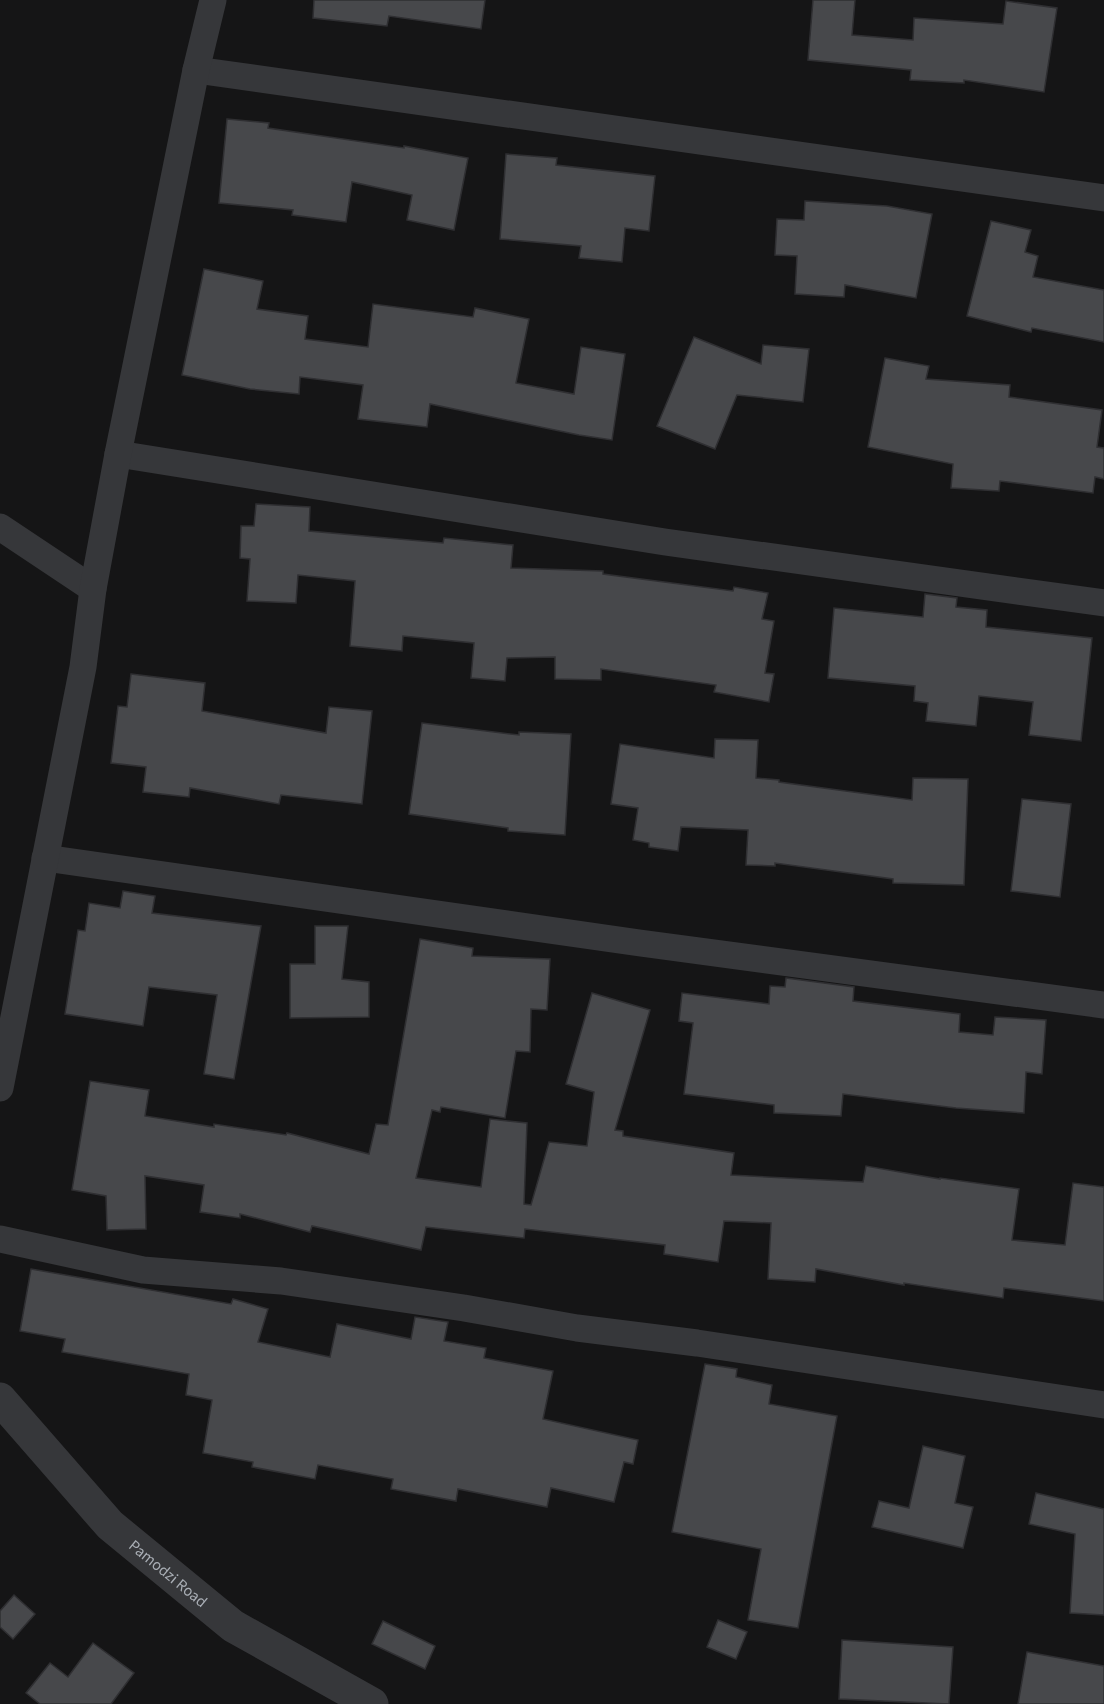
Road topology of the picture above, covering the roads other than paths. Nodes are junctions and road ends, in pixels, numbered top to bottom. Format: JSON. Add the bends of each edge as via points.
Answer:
{"nodes":[{"id":1,"x":213,"y":0,"type":"edge"},
{"id":2,"x":196,"y":70,"type":"junction"},
{"id":3,"x":1104,"y":198,"type":"edge"},
{"id":4,"x":118,"y":454,"type":"junction"},
{"id":5,"x":0,"y":527,"type":"edge"},
{"id":6,"x":93,"y":589,"type":"junction"},
{"id":7,"x":1104,"y":603,"type":"edge"},
{"id":8,"x":45,"y":858,"type":"junction"},
{"id":9,"x":1104,"y":1005,"type":"edge"},
{"id":10,"x":0,"y":1088,"type":"edge"},
{"id":11,"x":0,"y":1239,"type":"edge"},
{"id":12,"x":1,"y":1403,"type":"edge"},
{"id":13,"x":1104,"y":1405,"type":"edge"},
{"id":14,"x":372,"y":1704,"type":"edge"}],
"edges":[{"from":1,"to":2,"type":"street"},
{"from":2,"to":3,"type":"street"},
{"from":2,"to":4,"type":"street"},
{"from":4,"to":6,"type":"street"},
{"from":4,"to":7,"type":"street","via":[[665,542]]},
{"from":5,"to":6,"type":"street"},
{"from":6,"to":8,"type":"street","via":[[83,667]]},
{"from":8,"to":9,"type":"street"},
{"from":8,"to":10,"type":"street"},
{"from":11,"to":13,"type":"street","via":[[143,1270],[281,1281]]},
{"from":12,"to":14,"type":"street","name":"Pamodzi Road","via":[[110,1525],[232,1626]]}]}
